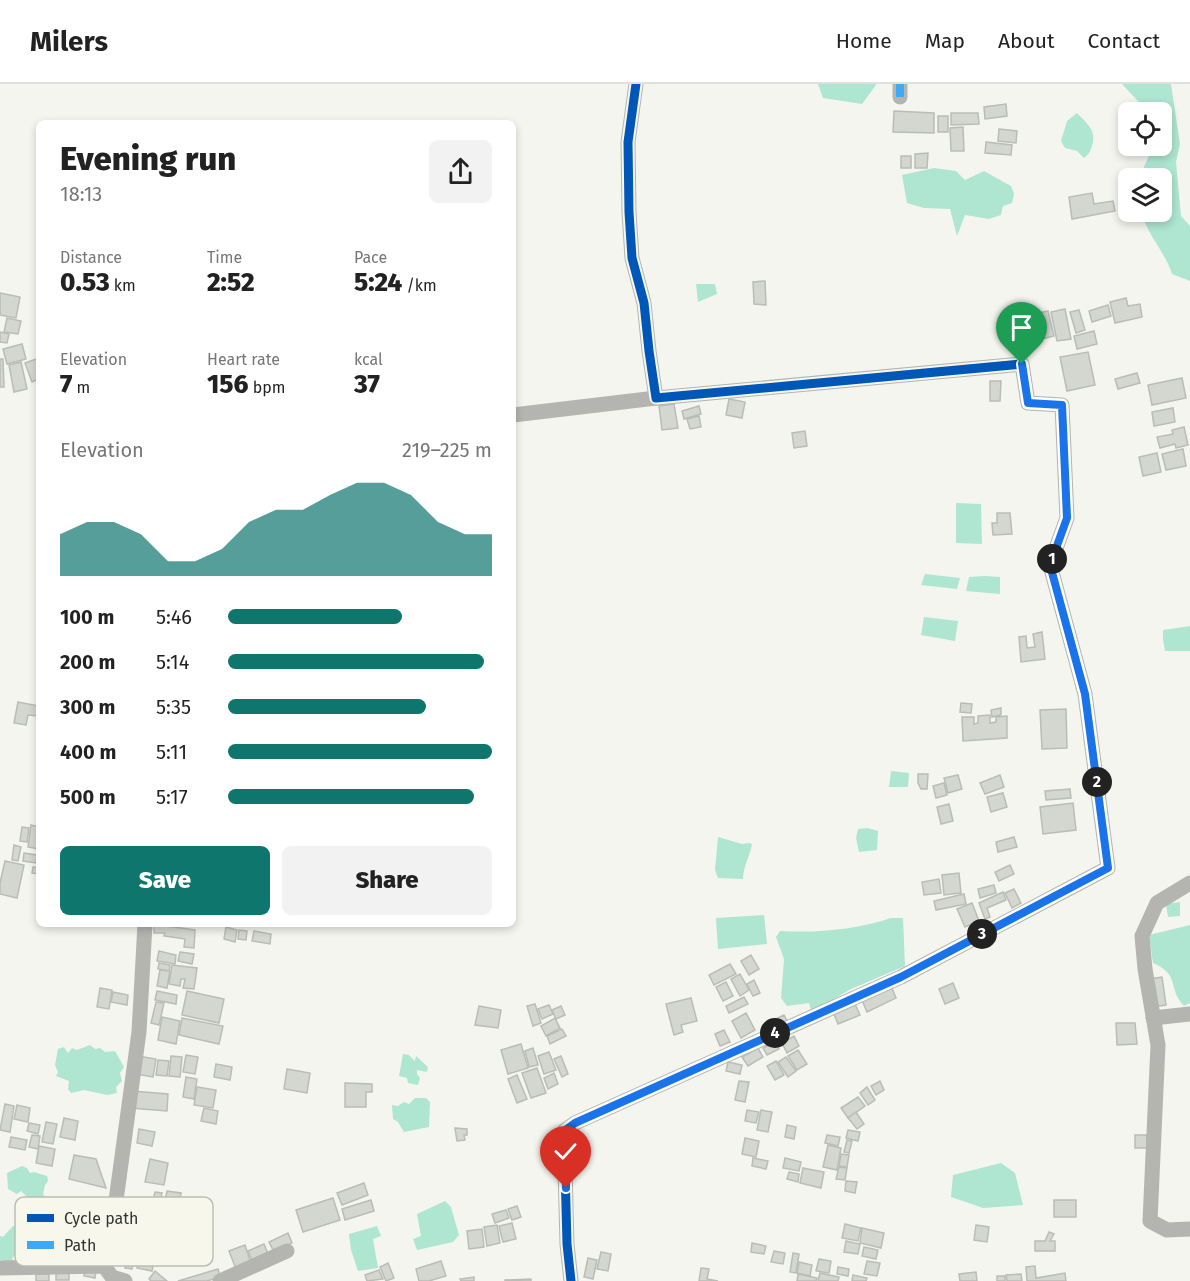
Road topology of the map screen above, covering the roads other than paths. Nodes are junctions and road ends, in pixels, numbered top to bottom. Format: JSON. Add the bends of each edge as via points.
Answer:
{"nodes":[{"id":1,"x":636,"y":84,"type":"edge"},
{"id":2,"x":656,"y":398,"type":"junction"},
{"id":3,"x":516,"y":415,"type":"edge"},
{"id":4,"x":1190,"y":883,"type":"edge"},
{"id":5,"x":145,"y":927,"type":"edge"},
{"id":6,"x":1190,"y":1014,"type":"edge"},
{"id":7,"x":1153,"y":1018,"type":"junction"},
{"id":8,"x":116,"y":1197,"type":"edge"},
{"id":9,"x":1190,"y":1229,"type":"edge"},
{"id":10,"x":287,"y":1251,"type":"dead end"},
{"id":11,"x":104,"y":1266,"type":"joint"},
{"id":12,"x":0,"y":1268,"type":"edge"},
{"id":13,"x":125,"y":1281,"type":"edge"},
{"id":14,"x":220,"y":1281,"type":"edge"},
{"id":15,"x":571,"y":1281,"type":"edge"}],
"edges":[{"from":1,"to":2,"type":"street","via":[[628,142],[629,212],[632,258],[644,303]]},
{"from":2,"to":3,"type":"street"},
{"from":2,"to":15,"type":"street","via":[[1022,364],[1028,403],[1062,405],[1067,518],[1050,565],[1085,694],[1108,868],[901,977],[564,1131]]},
{"from":4,"to":7,"type":"street","via":[[1157,903],[1143,936]]},
{"from":5,"to":8,"type":"street","via":[[139,1032]]},
{"from":6,"to":7,"type":"street"},
{"from":7,"to":9,"type":"street","via":[[1158,1045],[1150,1221],[1167,1230]]},
{"from":10,"to":14,"type":"street"},
{"from":11,"to":12,"type":"street"},
{"from":11,"to":13,"type":"street","via":[[112,1277]]}]}
